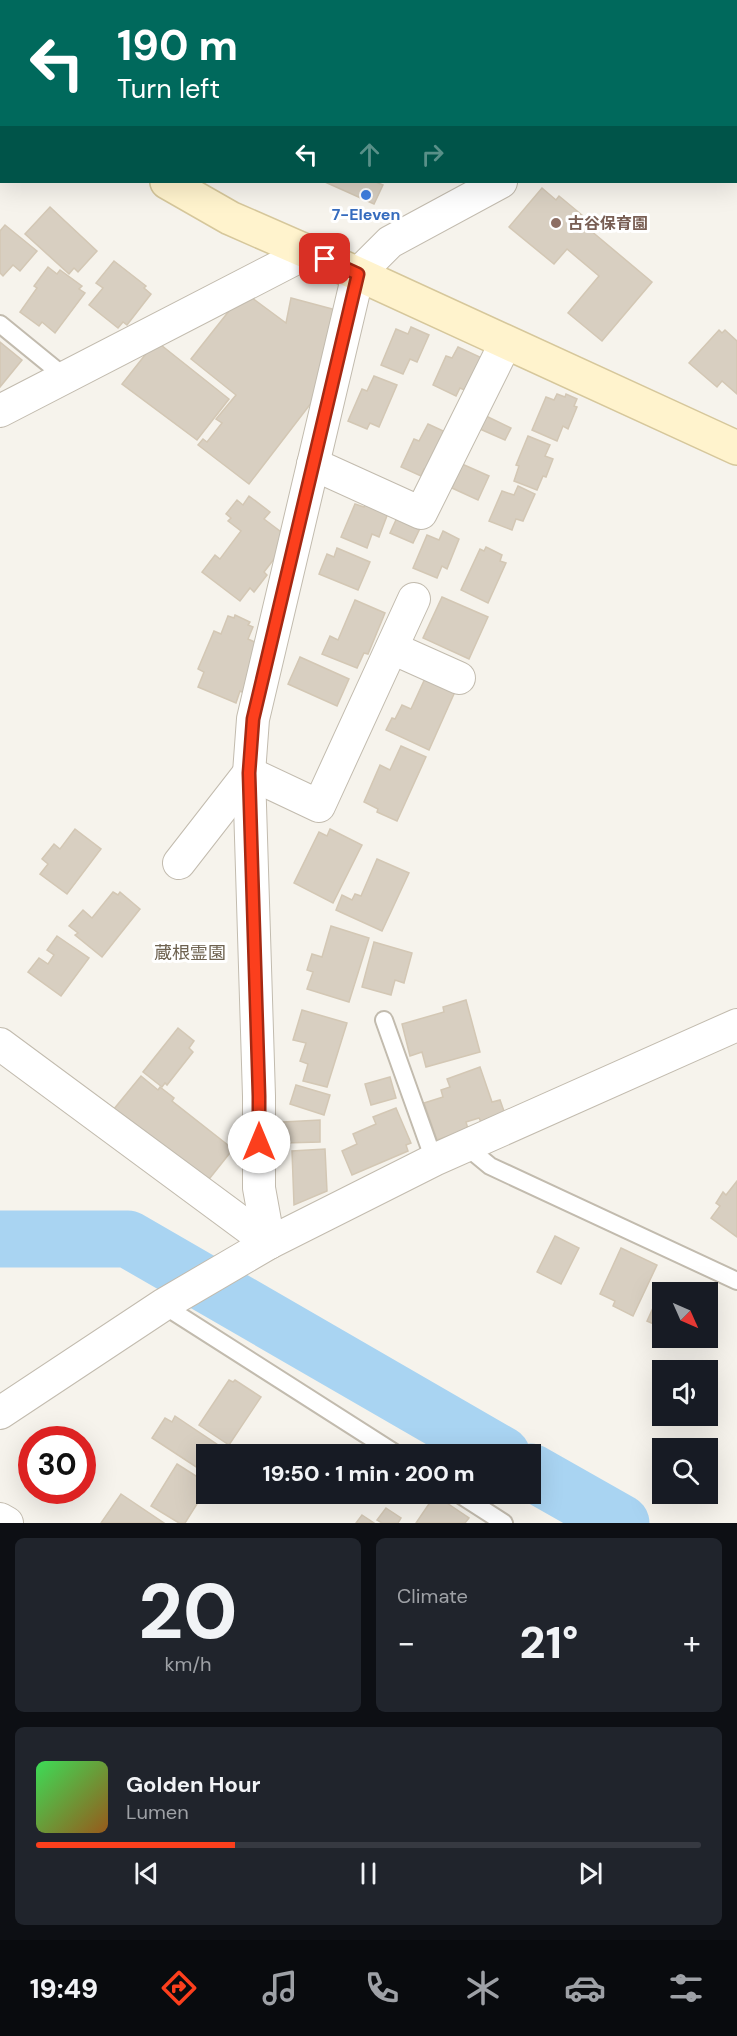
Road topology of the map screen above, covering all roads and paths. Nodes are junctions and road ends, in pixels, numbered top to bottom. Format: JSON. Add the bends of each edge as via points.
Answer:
{"nodes":[{"id":1,"x":169,"y":183,"type":"edge"},
{"id":2,"x":499,"y":183,"type":"edge"},
{"id":3,"x":308,"y":252,"type":"junction"},
{"id":4,"x":358,"y":274,"type":"junction"},
{"id":5,"x":0,"y":324,"type":"edge"},
{"id":6,"x":506,"y":342,"type":"junction"},
{"id":7,"x":66,"y":377,"type":"junction"},
{"id":8,"x":0,"y":411,"type":"edge"},
{"id":9,"x":737,"y":448,"type":"edge"},
{"id":10,"x":313,"y":465,"type":"junction"},
{"id":11,"x":414,"y":599,"type":"dead end"},
{"id":12,"x":392,"y":648,"type":"junction"},
{"id":13,"x":459,"y":678,"type":"dead end"},
{"id":14,"x":249,"y":773,"type":"junction"},
{"id":15,"x":179,"y":863,"type":"dead end"},
{"id":16,"x":384,"y":1020,"type":"dead end"},
{"id":17,"x":737,"y":1025,"type":"edge"},
{"id":18,"x":0,"y":1044,"type":"edge"},
{"id":19,"x":467,"y":1146,"type":"junction"},
{"id":20,"x":434,"y":1160,"type":"junction"},
{"id":21,"x":269,"y":1243,"type":"junction"},
{"id":22,"x":737,"y":1281,"type":"edge"},
{"id":23,"x":163,"y":1305,"type":"junction"},
{"id":24,"x":0,"y":1413,"type":"edge"},
{"id":25,"x":381,"y":1444,"type":"edge"},
{"id":26,"x":475,"y":1504,"type":"edge"},
{"id":27,"x":0,"y":1519,"type":"edge"},
{"id":28,"x":7,"y":1523,"type":"edge"},
{"id":29,"x":504,"y":1523,"type":"edge"}],
"edges":[{"from":1,"to":3,"type":"street","via":[[230,218]]},
{"from":2,"to":4,"type":"street","via":[[390,242]]},
{"from":3,"to":4,"type":"street"},
{"from":3,"to":7,"type":"street"},
{"from":4,"to":6,"type":"street"},
{"from":4,"to":10,"type":"street"},
{"from":5,"to":7,"type":"lane"},
{"from":6,"to":9,"type":"street"},
{"from":6,"to":10,"type":"street","via":[[422,513]]},
{"from":7,"to":8,"type":"street"},
{"from":10,"to":14,"type":"street","via":[[253,719]]},
{"from":11,"to":12,"type":"street"},
{"from":12,"to":13,"type":"street"},
{"from":12,"to":14,"type":"street","via":[[319,806]]},
{"from":14,"to":15,"type":"street"},
{"from":14,"to":21,"type":"street","via":[[259,1188]]},
{"from":16,"to":20,"type":"lane"},
{"from":17,"to":19,"type":"street"},
{"from":18,"to":21,"type":"street"},
{"from":19,"to":20,"type":"street"},
{"from":19,"to":22,"type":"lane","via":[[490,1166]]},
{"from":20,"to":21,"type":"street"},
{"from":21,"to":23,"type":"street"},
{"from":23,"to":24,"type":"street"},
{"from":23,"to":25,"type":"lane"},
{"from":26,"to":29,"type":"lane"},
{"from":27,"to":28,"type":"street"}]}
